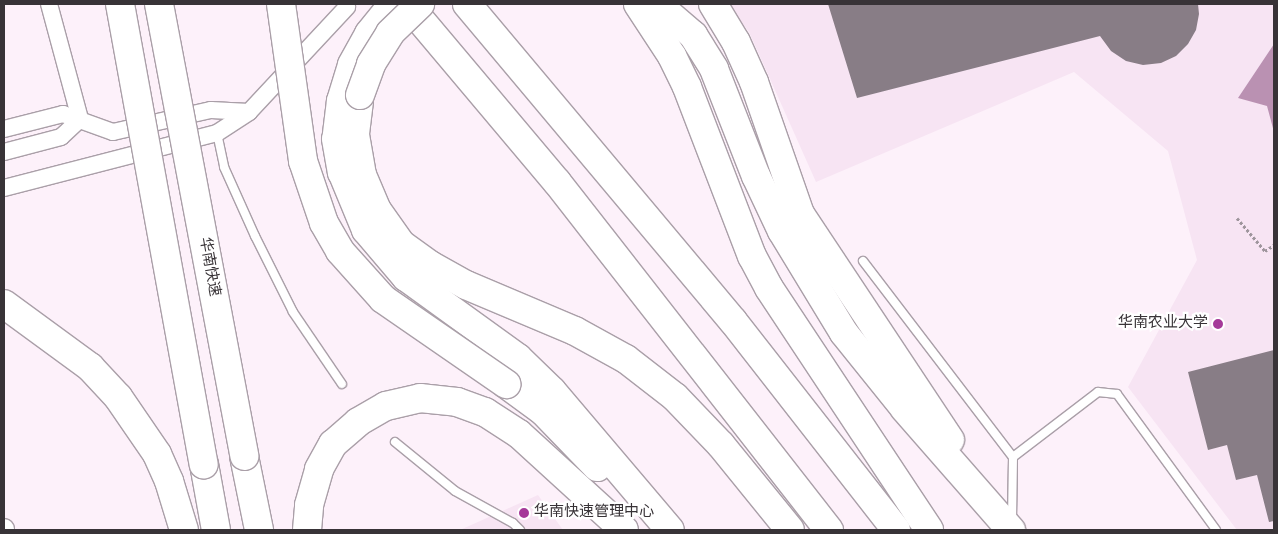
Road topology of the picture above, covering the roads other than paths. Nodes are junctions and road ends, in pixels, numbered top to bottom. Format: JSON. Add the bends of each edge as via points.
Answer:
{"nodes":[{"id":1,"x":49,"y":4,"type":"edge"},
{"id":2,"x":120,"y":4,"type":"edge"},
{"id":3,"x":159,"y":4,"type":"edge"},
{"id":4,"x":281,"y":4,"type":"edge"},
{"id":5,"x":393,"y":4,"type":"edge"},
{"id":6,"x":407,"y":4,"type":"edge"},
{"id":7,"x":420,"y":4,"type":"edge"},
{"id":8,"x":467,"y":4,"type":"edge"},
{"id":9,"x":638,"y":4,"type":"edge"},
{"id":10,"x":657,"y":4,"type":"edge"},
{"id":11,"x":667,"y":4,"type":"edge"},
{"id":12,"x":713,"y":4,"type":"edge"},
{"id":13,"x":347,"y":7,"type":"dead end"},
{"id":14,"x":692,"y":35,"type":"junction"},
{"id":15,"x":249,"y":112,"type":"junction"},
{"id":16,"x":80,"y":119,"type":"junction"},
{"id":17,"x":4,"y":129,"type":"edge"},
{"id":18,"x":217,"y":133,"type":"junction"},
{"id":19,"x":4,"y":152,"type":"edge"},
{"id":20,"x":4,"y":188,"type":"edge"},
{"id":21,"x":862,"y":261,"type":"dead end"},
{"id":22,"x":4,"y":304,"type":"edge"},
{"id":23,"x":342,"y":384,"type":"dead end"},
{"id":24,"x":395,"y":442,"type":"dead end"},
{"id":25,"x":1013,"y":457,"type":"junction"},
{"id":26,"x":184,"y":530,"type":"edge"},
{"id":27,"x":216,"y":530,"type":"edge"},
{"id":28,"x":259,"y":530,"type":"edge"},
{"id":29,"x":307,"y":530,"type":"edge"},
{"id":30,"x":520,"y":530,"type":"edge"},
{"id":31,"x":624,"y":530,"type":"edge"},
{"id":32,"x":654,"y":530,"type":"edge"},
{"id":33,"x":670,"y":530,"type":"edge"},
{"id":34,"x":790,"y":530,"type":"edge"},
{"id":35,"x":829,"y":530,"type":"edge"},
{"id":36,"x":896,"y":530,"type":"edge"},
{"id":37,"x":928,"y":530,"type":"edge"},
{"id":38,"x":1011,"y":530,"type":"edge"},
{"id":39,"x":1216,"y":530,"type":"edge"}],
"edges":[{"from":1,"to":16,"type":"street"},
{"from":2,"to":27,"type":"highway","bridge":true},
{"from":3,"to":28,"type":"highway","name":"华南快速","bridge":true},
{"from":4,"to":32,"type":"highway","bridge":true,"via":[[303,161],[312,194],[340,251],[383,299],[543,411]]},
{"from":5,"to":33,"type":"highway","via":[[352,65],[340,101],[336,139],[342,172],[366,230],[406,277],[518,358],[552,391]]},
{"from":6,"to":35,"type":"highway","via":[[563,190]]},
{"from":7,"to":34,"type":"highway","bridge":true,"via":[[390,33],[371,64],[360,95],[356,135],[362,175],[377,210],[401,244],[430,265],[466,285],[576,331],[626,359],[675,397],[721,445]]},
{"from":8,"to":36,"type":"highway","via":[[733,321]]},
{"from":9,"to":37,"type":"highway","via":[[672,56],[687,87],[752,256],[769,288]]},
{"from":10,"to":14,"type":"highway"},
{"from":11,"to":14,"type":"highway"},
{"from":12,"to":38,"type":"highway","via":[[754,82],[800,214]]},
{"from":13,"to":15,"type":"street"},
{"from":14,"to":38,"type":"highway","via":[[714,69],[756,176],[811,283],[844,333],[905,409]]},
{"from":15,"to":16,"type":"street","via":[[212,110],[113,132]]},
{"from":15,"to":18,"type":"street"},
{"from":16,"to":17,"type":"street","via":[[63,114]]},
{"from":16,"to":19,"type":"street","via":[[62,137]]},
{"from":18,"to":20,"type":"street"},
{"from":18,"to":23,"type":"lane","via":[[224,167],[255,236],[293,312]]},
{"from":21,"to":25,"type":"lane"},
{"from":22,"to":26,"type":"highway","via":[[90,367],[118,397],[157,454],[170,481]]},
{"from":24,"to":30,"type":"lane","via":[[455,491]]},
{"from":25,"to":38,"type":"lane"},
{"from":25,"to":39,"type":"lane","via":[[1098,392],[1116,394]]},
{"from":29,"to":31,"type":"highway","via":[[309,505],[319,469],[333,444],[358,422],[386,406],[420,398],[457,402],[485,412],[519,434]]}]}
